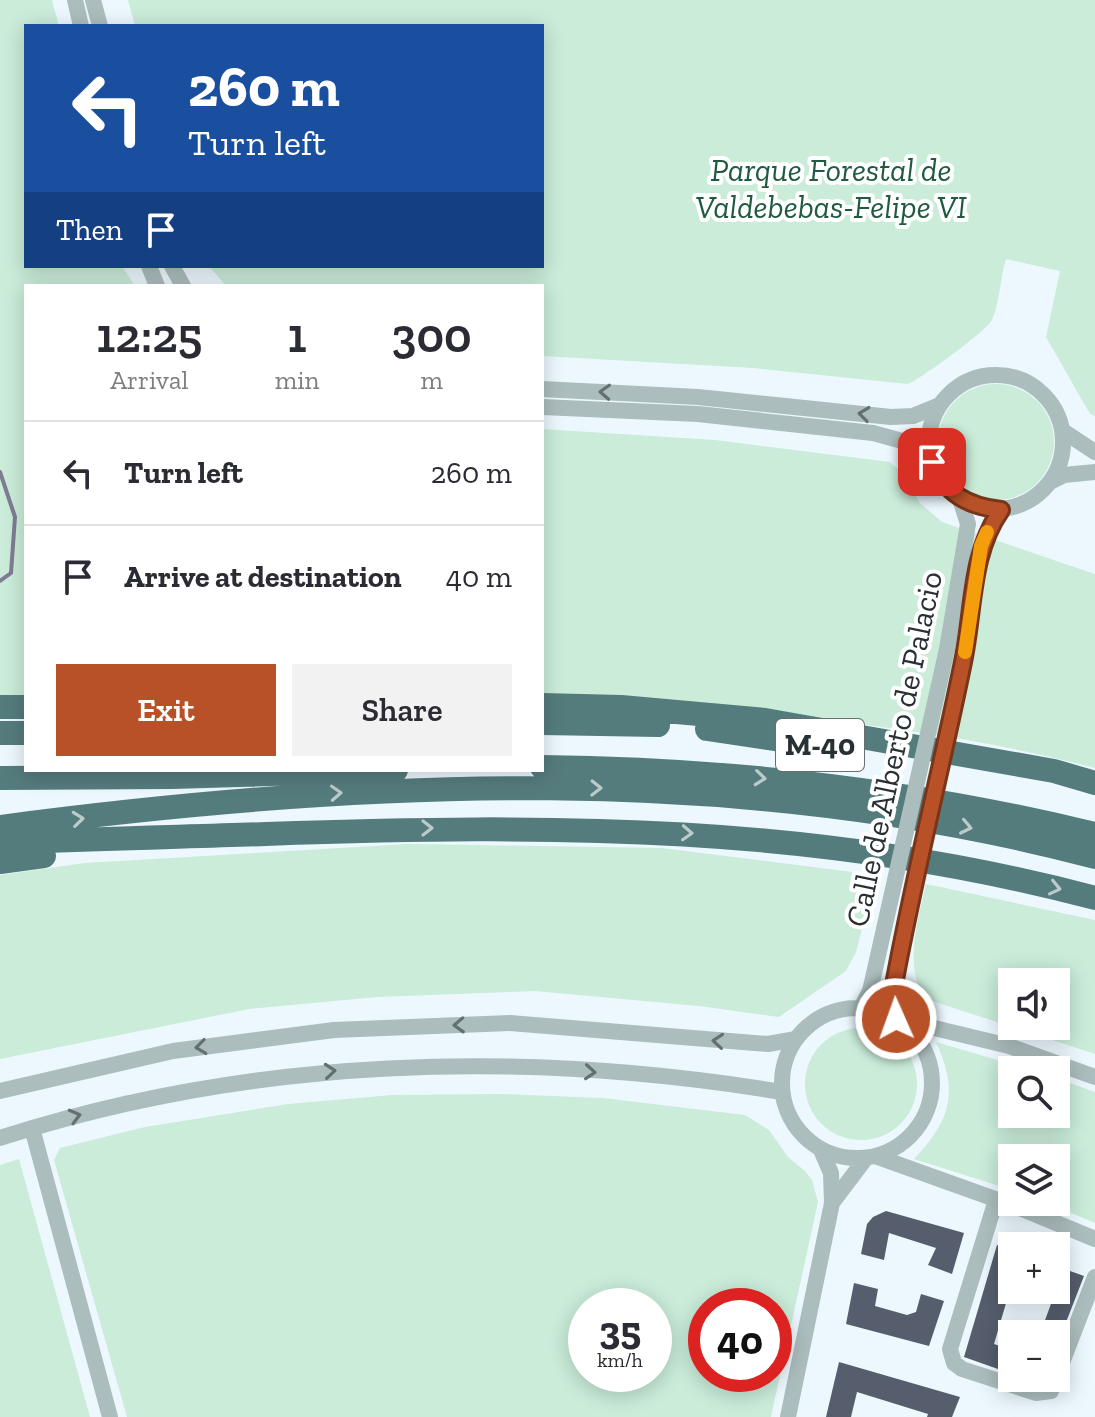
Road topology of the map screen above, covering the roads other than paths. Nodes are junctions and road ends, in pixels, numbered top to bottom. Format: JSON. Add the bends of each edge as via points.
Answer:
{"nodes":[{"id":1,"x":75,"y":0,"type":"edge"},
{"id":2,"x":93,"y":0,"type":"edge"},
{"id":3,"x":81,"y":24,"type":"edge"},
{"id":4,"x":99,"y":24,"type":"edge"},
{"id":5,"x":544,"y":389,"type":"edge"},
{"id":6,"x":940,"y":405,"type":"junction"},
{"id":7,"x":544,"y":407,"type":"edge"},
{"id":8,"x":1063,"y":431,"type":"junction"},
{"id":9,"x":1095,"y":452,"type":"edge"},
{"id":10,"x":932,"y":462,"type":"junction"},
{"id":11,"x":1095,"y":472,"type":"edge"},
{"id":12,"x":1052,"y":481,"type":"junction"},
{"id":13,"x":960,"y":499,"type":"junction"},
{"id":14,"x":1001,"y":510,"type":"junction"},
{"id":15,"x":544,"y":705,"type":"edge"},
{"id":16,"x":0,"y":707,"type":"edge"},
{"id":17,"x":24,"y":707,"type":"edge"},
{"id":18,"x":544,"y":723,"type":"edge"},
{"id":19,"x":0,"y":733,"type":"edge"},
{"id":20,"x":24,"y":733,"type":"edge"},
{"id":21,"x":544,"y":767,"type":"edge"},
{"id":22,"x":332,"y":772,"type":"edge"},
{"id":23,"x":0,"y":778,"type":"edge"},
{"id":24,"x":1095,"y":783,"type":"edge"},
{"id":25,"x":1095,"y":793,"type":"edge"},
{"id":26,"x":0,"y":827,"type":"edge"},
{"id":27,"x":265,"y":834,"type":"junction"},
{"id":28,"x":1095,"y":834,"type":"edge"},
{"id":29,"x":0,"y":843,"type":"edge"},
{"id":30,"x":1095,"y":857,"type":"edge"},
{"id":31,"x":0,"y":862,"type":"edge"},
{"id":32,"x":1095,"y":898,"type":"edge"},
{"id":33,"x":861,"y":1008,"type":"junction"},
{"id":34,"x":895,"y":1018,"type":"junction"},
{"id":35,"x":796,"y":1039,"type":"junction"},
{"id":36,"x":1095,"y":1077,"type":"edge"},
{"id":37,"x":0,"y":1091,"type":"edge"},
{"id":38,"x":782,"y":1092,"type":"junction"},
{"id":39,"x":32,"y":1128,"type":"junction"},
{"id":40,"x":0,"y":1138,"type":"edge"},
{"id":41,"x":821,"y":1150,"type":"junction"},
{"id":42,"x":870,"y":1157,"type":"junction"},
{"id":43,"x":996,"y":1200,"type":"junction"},
{"id":44,"x":832,"y":1203,"type":"junction"},
{"id":45,"x":1095,"y":1239,"type":"edge"},
{"id":46,"x":1095,"y":1277,"type":"edge"},
{"id":47,"x":110,"y":1417,"type":"edge"},
{"id":48,"x":788,"y":1417,"type":"edge"}],
"edges":[{"from":1,"to":3,"type":"street"},
{"from":2,"to":4,"type":"street"},
{"from":6,"to":5,"type":"street","one_way":true,"via":[[913,416],[891,417],[808,406]]},
{"from":6,"to":8,"type":"street","via":[[971,380],[1011,376],[1045,395]]},
{"from":6,"to":10,"type":"street","via":[[930,433]]},
{"from":7,"to":10,"type":"street","via":[[698,414],[873,433],[906,442]]},
{"from":8,"to":9,"type":"street"},
{"from":8,"to":12,"type":"street","via":[[1064,449]]},
{"from":10,"to":13,"type":"street"},
{"from":11,"to":12,"type":"street"},
{"from":12,"to":14,"type":"street","via":[[1021,505]]},
{"from":13,"to":14,"type":"street"},
{"from":13,"to":33,"type":"street","name":"Calle de Alberto de Palacio","bridge":true,"via":[[968,524],[947,649],[870,991]]},
{"from":14,"to":34,"type":"street","name":"Calle de Alberto de Palacio","bridge":true,"via":[[981,546],[967,646],[902,939]]},
{"from":15,"to":24,"type":"highway","via":[[765,720],[1054,771]]},
{"from":16,"to":17,"type":"highway"},
{"from":18,"to":25,"type":"highway","number":"M-40","via":[[676,725],[961,765]]},
{"from":19,"to":20,"type":"highway"},
{"from":21,"to":28,"type":"highway","number":"M-40","one_way":true,"via":[[650,769],[867,791],[956,803]]},
{"from":22,"to":23,"type":"highway"},
{"from":26,"to":30,"type":"highway","one_way":true,"via":[[285,797],[414,789],[605,788],[956,824]]},
{"from":27,"to":29,"type":"highway"},
{"from":27,"to":31,"type":"highway"},
{"from":27,"to":32,"type":"highway","one_way":true,"via":[[505,827],[704,834],[911,858]]},
{"from":33,"to":34,"type":"street"},
{"from":33,"to":35,"type":"street","via":[[824,1015]]},
{"from":34,"to":36,"type":"street","via":[[1009,1046]]},
{"from":34,"to":42,"type":"street","via":[[923,1047],[930,1065],[929,1104],[915,1130],[893,1149]]},
{"from":35,"to":37,"type":"street","one_way":true,"via":[[768,1044],[510,1023],[334,1030],[173,1051]]},
{"from":35,"to":38,"type":"street","via":[[787,1055]]},
{"from":39,"to":38,"type":"street","one_way":true,"via":[[120,1103],[331,1070],[507,1066],[693,1079]]},
{"from":38,"to":41,"type":"street","via":[[788,1115]]},
{"from":39,"to":40,"type":"street"},
{"from":39,"to":47,"type":"street"},
{"from":41,"to":42,"type":"street","via":[[843,1158]]},
{"from":41,"to":44,"type":"street","via":[[831,1173]]},
{"from":42,"to":43,"type":"street"},
{"from":42,"to":44,"type":"street"},
{"from":43,"to":45,"type":"street"},
{"from":43,"to":46,"type":"street","via":[[950,1349],[954,1363],[1036,1393],[1051,1391]]},
{"from":44,"to":48,"type":"street"}]}
